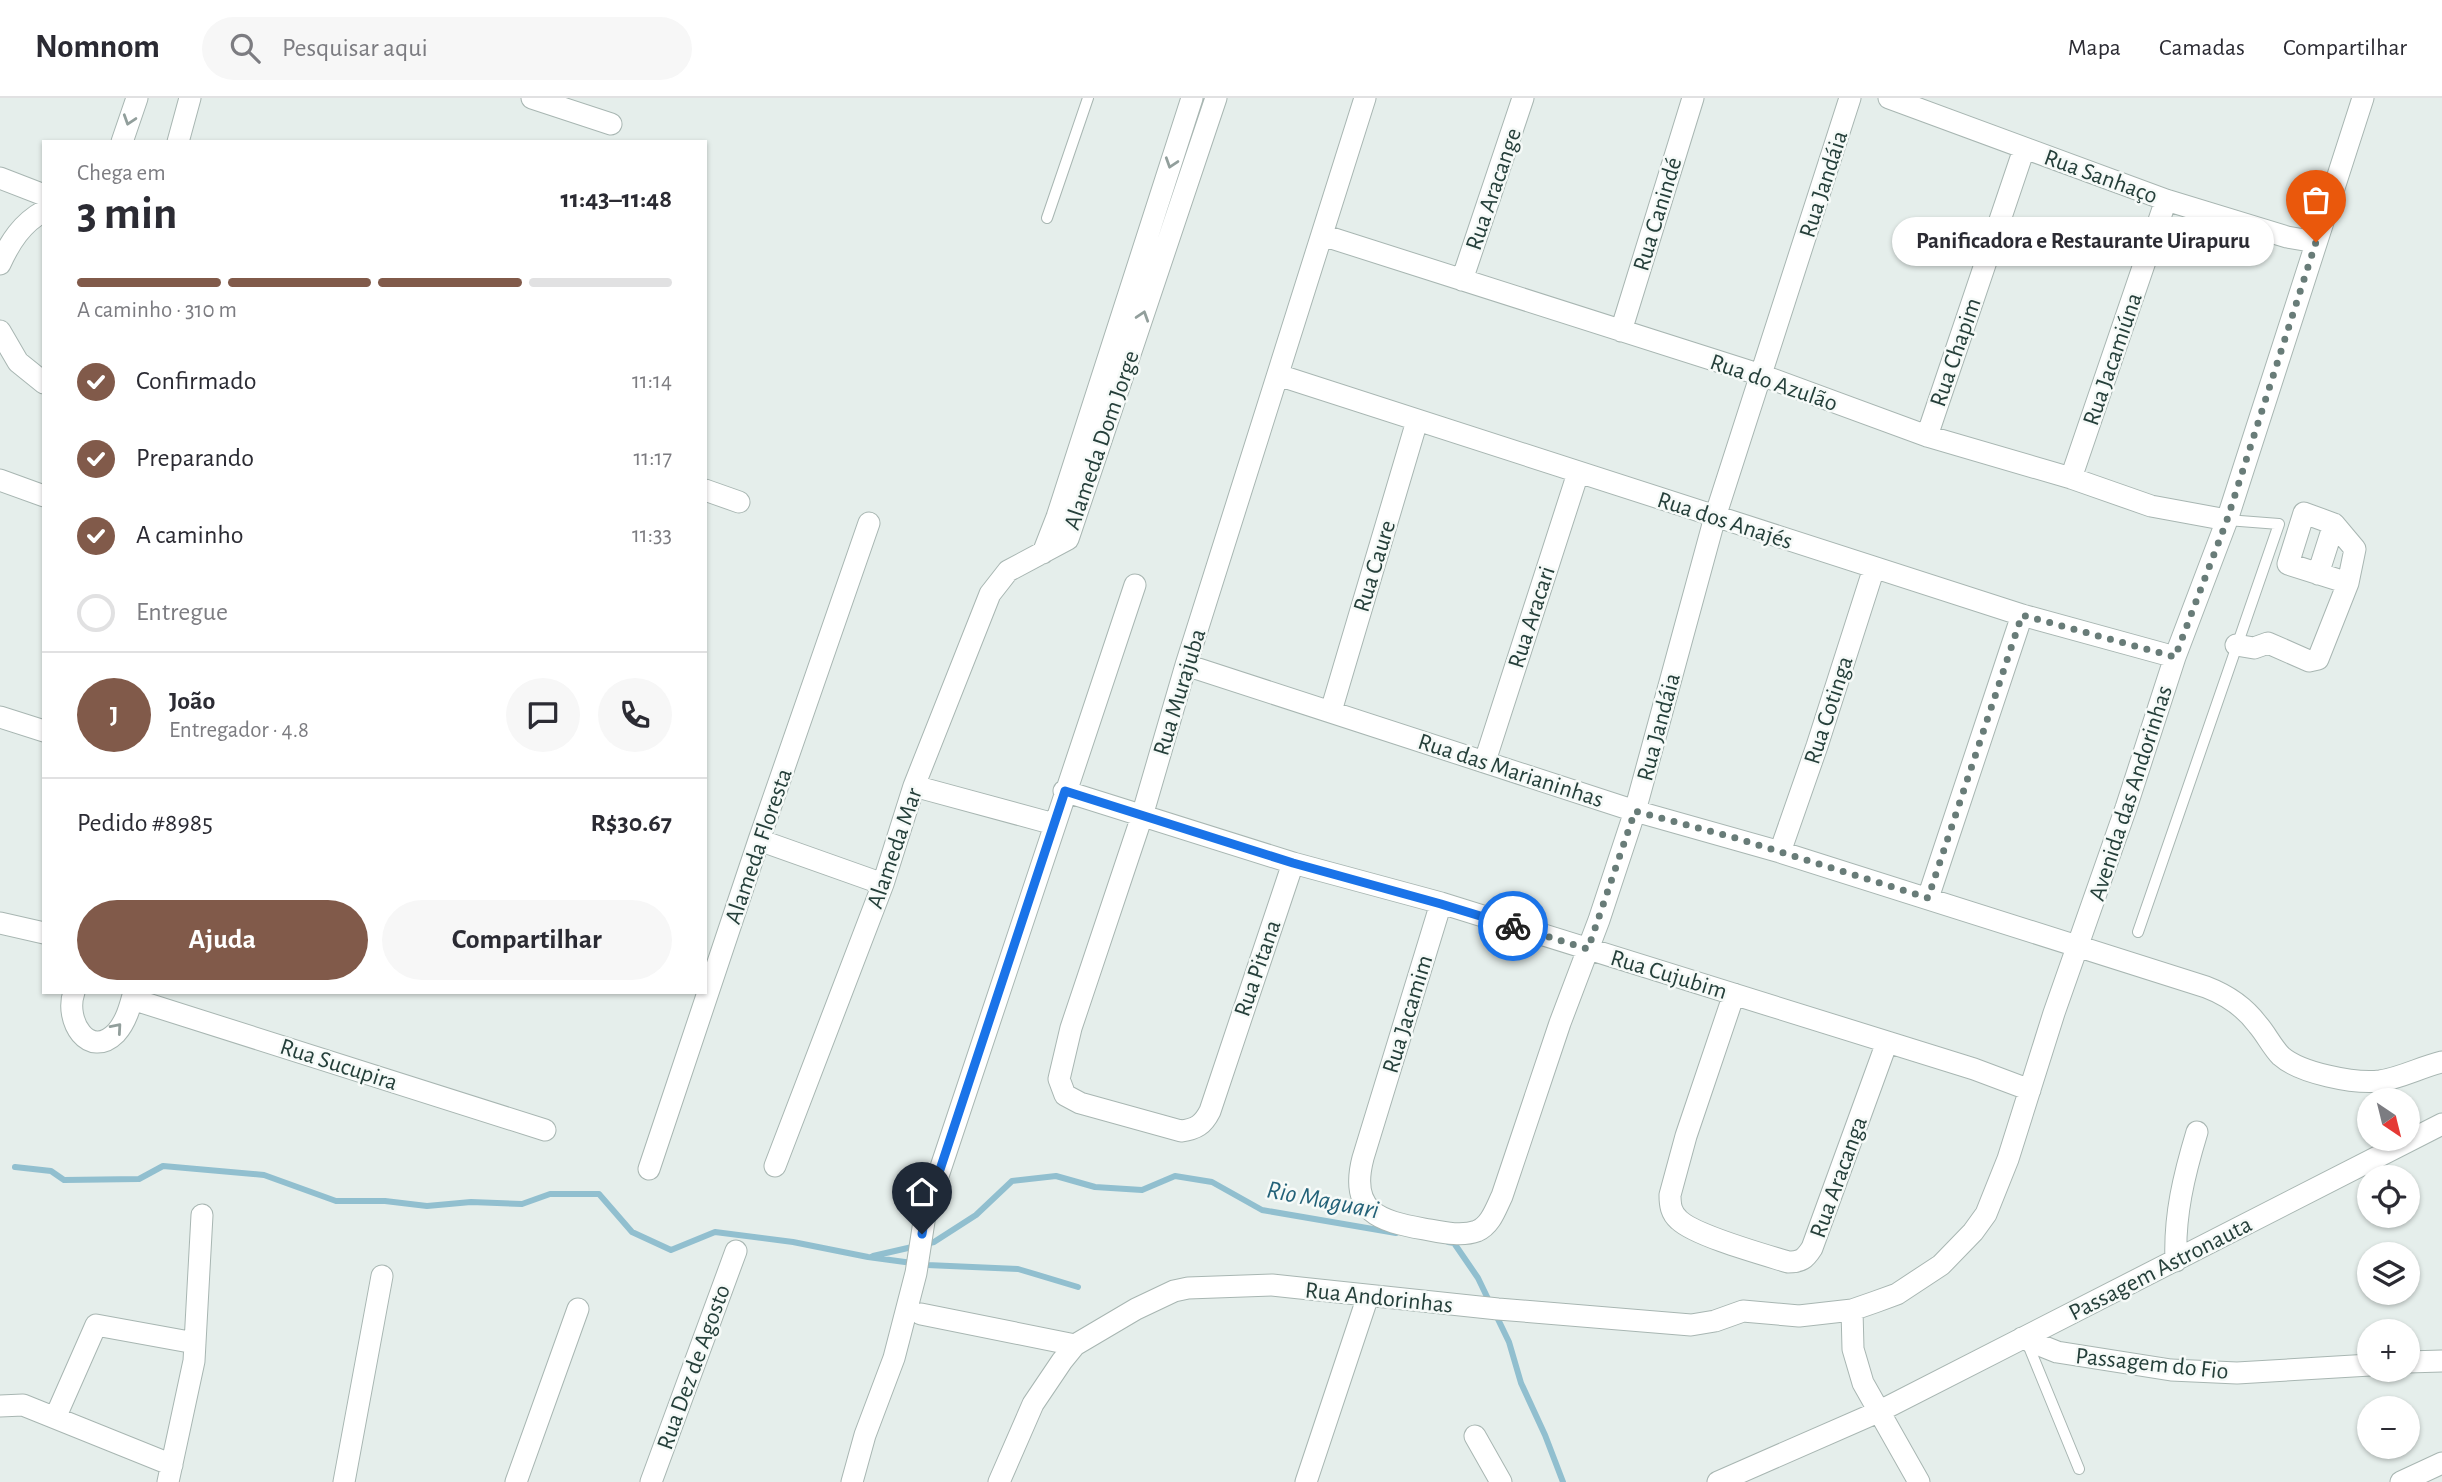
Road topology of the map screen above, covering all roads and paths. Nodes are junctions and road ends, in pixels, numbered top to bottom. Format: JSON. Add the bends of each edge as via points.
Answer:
{"nodes":[{"id":1,"x":137,"y":98,"type":"edge"},
{"id":2,"x":190,"y":98,"type":"edge"},
{"id":3,"x":532,"y":98,"type":"edge"},
{"id":4,"x":1088,"y":98,"type":"edge"},
{"id":5,"x":1192,"y":98,"type":"edge"},
{"id":6,"x":1216,"y":98,"type":"edge"},
{"id":7,"x":1365,"y":98,"type":"edge"},
{"id":8,"x":1523,"y":98,"type":"edge"},
{"id":9,"x":1693,"y":98,"type":"edge"},
{"id":10,"x":1850,"y":98,"type":"edge"},
{"id":11,"x":1889,"y":98,"type":"edge"},
{"id":12,"x":2363,"y":98,"type":"edge"},
{"id":13,"x":611,"y":124,"type":"dead end"},
{"id":14,"x":123,"y":140,"type":"edge"},
{"id":15,"x":178,"y":140,"type":"edge"},
{"id":16,"x":2024,"y":149,"type":"junction"},
{"id":17,"x":0,"y":178,"type":"edge"},
{"id":18,"x":42,"y":194,"type":"edge"},
{"id":19,"x":2166,"y":200,"type":"junction"},
{"id":20,"x":42,"y":212,"type":"edge"},
{"id":21,"x":1048,"y":218,"type":"dead end"},
{"id":22,"x":1322,"y":236,"type":"junction"},
{"id":23,"x":2316,"y":242,"type":"junction"},
{"id":24,"x":0,"y":264,"type":"edge"},
{"id":25,"x":1462,"y":280,"type":"junction"},
{"id":26,"x":0,"y":331,"type":"edge"},
{"id":27,"x":1621,"y":331,"type":"junction"},
{"id":28,"x":1278,"y":375,"type":"junction"},
{"id":29,"x":1761,"y":375,"type":"junction"},
{"id":30,"x":42,"y":381,"type":"edge"},
{"id":31,"x":1418,"y":421,"type":"junction"},
{"id":32,"x":1927,"y":436,"type":"junction"},
{"id":33,"x":1577,"y":473,"type":"junction"},
{"id":34,"x":2071,"y":478,"type":"junction"},
{"id":35,"x":0,"y":480,"type":"edge"},
{"id":36,"x":707,"y":491,"type":"edge"},
{"id":37,"x":42,"y":495,"type":"edge"},
{"id":38,"x":739,"y":502,"type":"dead end"},
{"id":39,"x":1715,"y":517,"type":"junction"},
{"id":40,"x":2227,"y":520,"type":"junction"},
{"id":41,"x":869,"y":523,"type":"dead end"},
{"id":42,"x":2334,"y":524,"type":"junction"},
{"id":43,"x":2288,"y":529,"type":"junction"},
{"id":44,"x":1043,"y":553,"type":"junction"},
{"id":45,"x":1874,"y":568,"type":"junction"},
{"id":46,"x":2318,"y":574,"type":"junction"},
{"id":47,"x":2348,"y":583,"type":"junction"},
{"id":48,"x":1135,"y":585,"type":"dead end"},
{"id":49,"x":2022,"y":615,"type":"junction"},
{"id":50,"x":2236,"y":645,"type":"junction"},
{"id":51,"x":2175,"y":657,"type":"junction"},
{"id":52,"x":1186,"y":665,"type":"junction"},
{"id":53,"x":1331,"y":711,"type":"junction"},
{"id":54,"x":0,"y":716,"type":"edge"},
{"id":55,"x":42,"y":730,"type":"edge"},
{"id":56,"x":1485,"y":761,"type":"junction"},
{"id":57,"x":914,"y":786,"type":"junction"},
{"id":58,"x":1065,"y":791,"type":"junction"},
{"id":59,"x":1635,"y":811,"type":"junction"},
{"id":60,"x":1142,"y":816,"type":"junction"},
{"id":61,"x":1054,"y":824,"type":"junction"},
{"id":62,"x":759,"y":840,"type":"junction"},
{"id":63,"x":1780,"y":852,"type":"junction"},
{"id":64,"x":1293,"y":863,"type":"junction"},
{"id":65,"x":883,"y":884,"type":"junction"},
{"id":66,"x":1928,"y":898,"type":"junction"},
{"id":67,"x":1441,"y":904,"type":"junction"},
{"id":68,"x":0,"y":923,"type":"edge"},
{"id":69,"x":2138,"y":932,"type":"dead end"},
{"id":70,"x":42,"y":933,"type":"edge"},
{"id":71,"x":2078,"y":947,"type":"junction"},
{"id":72,"x":1588,"y":949,"type":"junction"},
{"id":73,"x":74,"y":994,"type":"edge"},
{"id":74,"x":1734,"y":994,"type":"junction"},
{"id":75,"x":133,"y":995,"type":"edge"},
{"id":76,"x":1887,"y":1042,"type":"junction"},
{"id":77,"x":2442,"y":1062,"type":"edge"},
{"id":78,"x":1222,"y":1073,"type":"joint"},
{"id":79,"x":2030,"y":1090,"type":"junction"},
{"id":80,"x":1373,"y":1124,"type":"joint"},
{"id":81,"x":2442,"y":1124,"type":"edge"},
{"id":82,"x":545,"y":1130,"type":"dead end"},
{"id":83,"x":2197,"y":1132,"type":"dead end"},
{"id":84,"x":775,"y":1166,"type":"dead end"},
{"id":85,"x":649,"y":1169,"type":"dead end"},
{"id":86,"x":202,"y":1215,"type":"dead end"},
{"id":87,"x":736,"y":1251,"type":"dead end"},
{"id":88,"x":2176,"y":1261,"type":"junction"},
{"id":89,"x":382,"y":1276,"type":"dead end"},
{"id":90,"x":1368,"y":1296,"type":"junction"},
{"id":91,"x":578,"y":1309,"type":"dead end"},
{"id":92,"x":1852,"y":1310,"type":"junction"},
{"id":93,"x":921,"y":1314,"type":"dead end"},
{"id":94,"x":2024,"y":1339,"type":"junction"},
{"id":95,"x":195,"y":1343,"type":"junction"},
{"id":96,"x":1075,"y":1345,"type":"junction"},
{"id":97,"x":2442,"y":1361,"type":"edge"},
{"id":98,"x":2420,"y":1362,"type":"edge"},
{"id":99,"x":2357,"y":1366,"type":"edge"},
{"id":100,"x":0,"y":1406,"type":"edge"},
{"id":101,"x":1878,"y":1412,"type":"junction"},
{"id":102,"x":54,"y":1418,"type":"junction"},
{"id":103,"x":1475,"y":1436,"type":"dead end"},
{"id":104,"x":2442,"y":1462,"type":"edge"},
{"id":105,"x":2079,"y":1469,"type":"dead end"},
{"id":106,"x":170,"y":1474,"type":"edge"},
{"id":107,"x":344,"y":1482,"type":"edge"},
{"id":108,"x":516,"y":1482,"type":"edge"},
{"id":109,"x":651,"y":1482,"type":"edge"},
{"id":110,"x":852,"y":1482,"type":"edge"},
{"id":111,"x":999,"y":1482,"type":"edge"},
{"id":112,"x":1306,"y":1482,"type":"edge"},
{"id":113,"x":1501,"y":1482,"type":"edge"},
{"id":114,"x":1718,"y":1482,"type":"edge"},
{"id":115,"x":1919,"y":1482,"type":"edge"},
{"id":116,"x":2401,"y":1482,"type":"edge"}],
"edges":[{"from":1,"to":14,"type":"street","one_way":true},
{"from":2,"to":15,"type":"street"},
{"from":3,"to":13,"type":"street"},
{"from":4,"to":21,"type":"lane"},
{"from":5,"to":44,"type":"street","name":"Alameda Dom Jorge","one_way":true},
{"from":44,"to":6,"type":"street","name":"Alameda Dom Jorge","one_way":true,"via":[[1068,540]]},
{"from":7,"to":22,"type":"street","name":"Rua Murajuba"},
{"from":8,"to":25,"type":"street","name":"Rua Aracange"},
{"from":9,"to":27,"type":"street","name":"Rua Canindé"},
{"from":10,"to":29,"type":"street","name":"Rua Jandáia"},
{"from":11,"to":16,"type":"street","name":"Rua Sanhaço"},
{"from":12,"to":23,"type":"street","name":"Avenida das Andorinhas"},
{"from":16,"to":19,"type":"street","name":"Rua Sanhaço"},
{"from":16,"to":32,"type":"street","name":"Rua Chapim"},
{"from":17,"to":18,"type":"street"},
{"from":19,"to":23,"type":"street","name":"Rua Sanhaço"},
{"from":19,"to":34,"type":"street","name":"Rua Jacamiúna"},
{"from":20,"to":24,"type":"street","via":[[10,242]]},
{"from":22,"to":25,"type":"street","name":"Rua do Azulão"},
{"from":22,"to":28,"type":"street","name":"Rua Murajuba"},
{"from":23,"to":40,"type":"street","name":"Avenida das Andorinhas"},
{"from":25,"to":27,"type":"street","name":"Rua do Azulão"},
{"from":26,"to":30,"type":"street","via":[[18,362]]},
{"from":27,"to":29,"type":"street","name":"Rua do Azulão"},
{"from":28,"to":31,"type":"street","name":"Rua dos Anajés"},
{"from":28,"to":52,"type":"street","name":"Rua Murajuba"},
{"from":29,"to":32,"type":"street","name":"Rua do Azulão"},
{"from":29,"to":39,"type":"street","name":"Rua Jandáia"},
{"from":31,"to":33,"type":"street","name":"Rua dos Anajés"},
{"from":31,"to":53,"type":"street","name":"Rua Caure"},
{"from":32,"to":34,"type":"street","name":"Rua do Azulão"},
{"from":33,"to":39,"type":"street","name":"Rua dos Anajés"},
{"from":33,"to":56,"type":"street","name":"Rua Aracari"},
{"from":34,"to":40,"type":"street","name":"Rua do Azulão","via":[[2151,506]]},
{"from":35,"to":37,"type":"street"},
{"from":36,"to":38,"type":"street"},
{"from":39,"to":45,"type":"street","name":"Rua dos Anajés"},
{"from":39,"to":59,"type":"street","name":"Rua Jandáia"},
{"from":40,"to":43,"type":"lane"},
{"from":40,"to":51,"type":"street","name":"Avenida das Andorinhas"},
{"from":41,"to":62,"type":"street","name":"Alameda Floresta"},
{"from":42,"to":43,"type":"street","via":[[2304,513]]},
{"from":42,"to":46,"type":"street"},
{"from":42,"to":47,"type":"street","via":[[2355,550]]},
{"from":43,"to":46,"type":"street","via":[[2288,564]]},
{"from":43,"to":50,"type":"lane"},
{"from":44,"to":57,"type":"street","name":"Alameda Mar","via":[[1008,571],[990,593]]},
{"from":45,"to":49,"type":"street","name":"Rua dos Anajés"},
{"from":45,"to":63,"type":"street","name":"Rua Cotinga"},
{"from":46,"to":47,"type":"street"},
{"from":47,"to":50,"type":"street","via":[[2318,659],[2309,662],[2268,643],[2254,648]]},
{"from":48,"to":58,"type":"street"},
{"from":49,"to":51,"type":"street","name":"Rua dos Anajés"},
{"from":49,"to":66,"type":"street"},
{"from":50,"to":69,"type":"lane"},
{"from":51,"to":71,"type":"street","name":"Avenida das Andorinhas"},
{"from":52,"to":53,"type":"street","name":"Rua das Marianinhas"},
{"from":52,"to":60,"type":"street","name":"Rua Murajuba"},
{"from":53,"to":56,"type":"street","name":"Rua das Marianinhas"},
{"from":54,"to":55,"type":"street"},
{"from":56,"to":59,"type":"street","name":"Rua das Marianinhas"},
{"from":57,"to":61,"type":"street"},
{"from":57,"to":65,"type":"street","name":"Alameda Mar"},
{"from":58,"to":60,"type":"street","name":"Rua Cujubim"},
{"from":58,"to":61,"type":"street"},
{"from":59,"to":63,"type":"street","name":"Rua das Marianinhas"},
{"from":59,"to":72,"type":"street","name":"Rua Jandáia"},
{"from":60,"to":64,"type":"street","name":"Rua Cujubim"},
{"from":60,"to":78,"type":"street","name":"Rua Murajuba","via":[[1071,1028],[1060,1088],[1071,1100],[1181,1131],[1206,1120]]},
{"from":61,"to":110,"type":"street","via":[[925,1215],[894,1357]]},
{"from":62,"to":65,"type":"street"},
{"from":62,"to":85,"type":"street","name":"Alameda Floresta"},
{"from":63,"to":66,"type":"street","name":"Rua das Marianinhas"},
{"from":64,"to":67,"type":"street","name":"Rua Cujubim"},
{"from":64,"to":78,"type":"street","name":"Rua Pitana"},
{"from":65,"to":84,"type":"street","name":"Alameda Mar"},
{"from":66,"to":71,"type":"street","name":"Rua das Marianinhas"},
{"from":67,"to":72,"type":"street","name":"Rua Cujubim"},
{"from":67,"to":80,"type":"street","name":"Rua Jacamim"},
{"from":68,"to":70,"type":"street"},
{"from":71,"to":77,"type":"street","name":"Rua das Marianinhas","via":[[2224,994],[2249,1013],[2281,1055],[2308,1070],[2379,1081]]},
{"from":71,"to":79,"type":"street","name":"Avenida das Andorinhas"},
{"from":72,"to":74,"type":"street","name":"Rua Cujubim"},
{"from":72,"to":80,"type":"street","name":"Rua Jandáia","via":[[1506,1186],[1481,1229],[1458,1234],[1376,1216],[1359,1188]]},
{"from":73,"to":75,"type":"street","one_way":true,"via":[[72,1023],[79,1034],[102,1042],[115,1034],[126,1018]]},
{"from":74,"to":76,"type":"street","name":"Rua Cujubim"},
{"from":74,"to":76,"type":"street","name":"Rua Aracanga","via":[[1686,1136],[1670,1205],[1680,1222],[1788,1262],[1805,1258],[1818,1234]]},
{"from":75,"to":82,"type":"street","name":"Rua Sucupira"},
{"from":76,"to":79,"type":"street","name":"Rua Cujubim"},
{"from":79,"to":92,"type":"street","name":"Avenida das Andorinhas","via":[[1986,1214],[1966,1239],[1941,1265],[1897,1294]]},
{"from":81,"to":88,"type":"street","name":"Passagem Astronauta"},
{"from":83,"to":88,"type":"street","via":[[2179,1204]]},
{"from":86,"to":95,"type":"street"},
{"from":87,"to":109,"type":"street","name":"Rua Dez de Agosto"},
{"from":88,"to":94,"type":"street","name":"Passagem Astronauta"},
{"from":89,"to":107,"type":"street"},
{"from":90,"to":92,"type":"street","name":"Rua Andorinhas","via":[[1676,1325],[1706,1323],[1743,1311],[1798,1316]]},
{"from":90,"to":96,"type":"street","name":"Rua Andorinhas","via":[[1272,1285],[1188,1288],[1136,1309]]},
{"from":90,"to":112,"type":"street"},
{"from":91,"to":108,"type":"street"},
{"from":92,"to":101,"type":"street","via":[[1857,1366]]},
{"from":93,"to":96,"type":"street"},
{"from":94,"to":99,"type":"street","name":"Passagem do Fio","via":[[2057,1352],[2172,1370],[2237,1373]]},
{"from":94,"to":101,"type":"street","name":"Passagem Astronauta"},
{"from":94,"to":105,"type":"lane"},
{"from":95,"to":102,"type":"street","via":[[96,1325]]},
{"from":95,"to":106,"type":"street"},
{"from":96,"to":111,"type":"street","name":"Rua Andorinhas","via":[[1033,1404]]},
{"from":97,"to":98,"type":"street"},
{"from":100,"to":102,"type":"street","via":[[23,1405]]},
{"from":101,"to":114,"type":"street","name":"Passagem Astronauta"},
{"from":101,"to":115,"type":"street"},
{"from":102,"to":106,"type":"street"},
{"from":103,"to":113,"type":"street"},
{"from":104,"to":116,"type":"street"}]}
